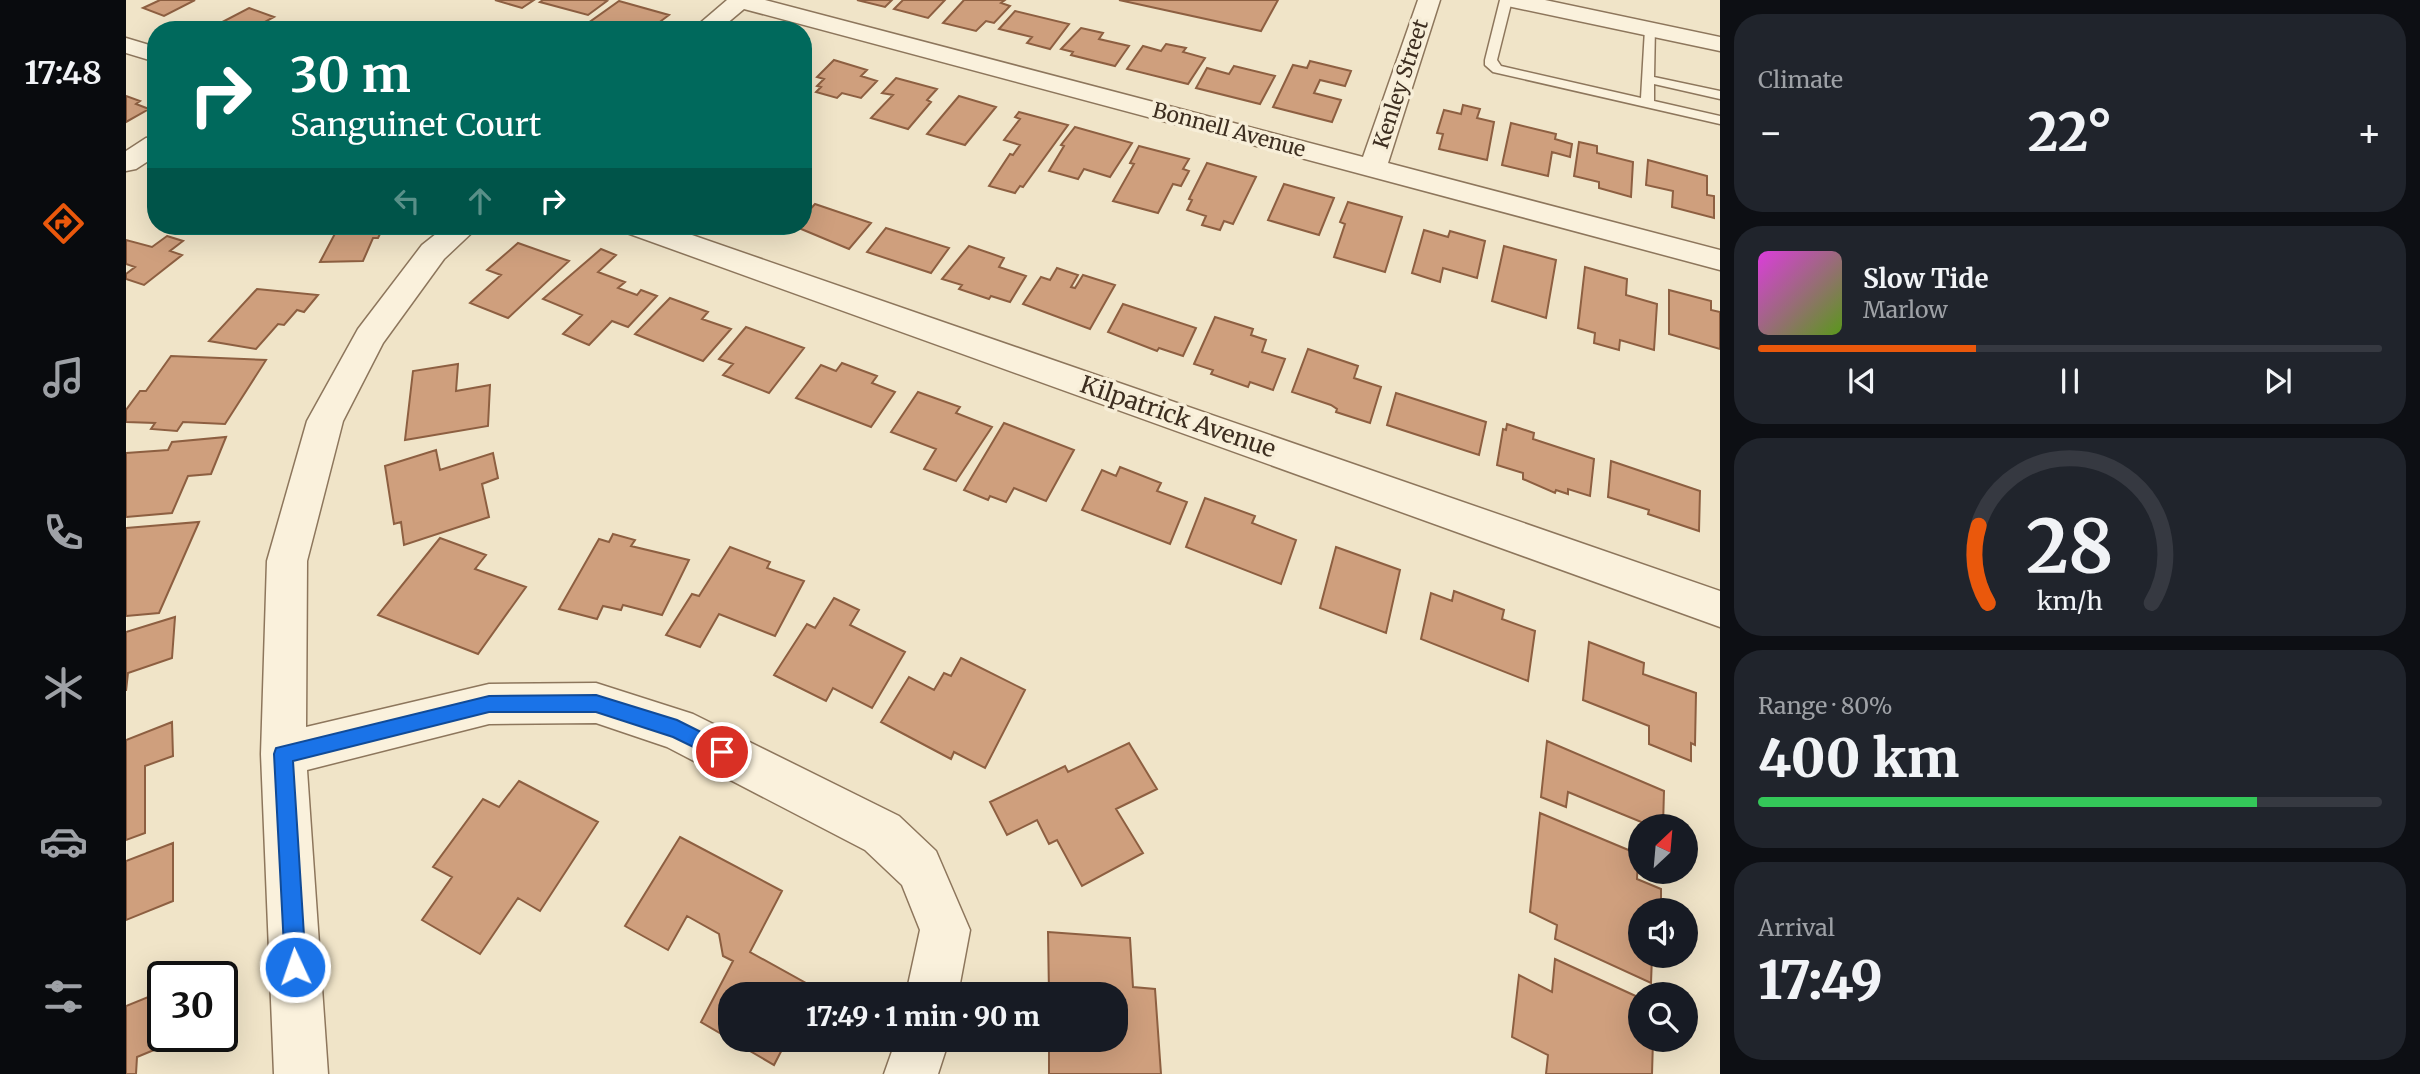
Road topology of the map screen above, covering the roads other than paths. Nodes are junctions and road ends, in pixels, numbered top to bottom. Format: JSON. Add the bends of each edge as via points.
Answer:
{"nodes":[{"id":1,"x":739,"y":0,"type":"edge"},
{"id":2,"x":1429,"y":0,"type":"edge"},
{"id":3,"x":1506,"y":0,"type":"edge"},
{"id":4,"x":1512,"y":0,"type":"edge"},
{"id":5,"x":714,"y":21,"type":"edge"},
{"id":6,"x":1651,"y":29,"type":"junction"},
{"id":7,"x":1720,"y":44,"type":"edge"},
{"id":8,"x":126,"y":45,"type":"edge"},
{"id":9,"x":147,"y":52,"type":"edge"},
{"id":10,"x":1648,"y":79,"type":"junction"},
{"id":11,"x":1720,"y":95,"type":"edge"},
{"id":12,"x":1647,"y":104,"type":"junction"},
{"id":13,"x":1720,"y":120,"type":"edge"},
{"id":14,"x":147,"y":150,"type":"edge"},
{"id":15,"x":126,"y":163,"type":"edge"},
{"id":16,"x":1374,"y":169,"type":"junction"},
{"id":17,"x":453,"y":235,"type":"edge"},
{"id":18,"x":661,"y":235,"type":"edge"},
{"id":19,"x":1720,"y":260,"type":"edge"},
{"id":20,"x":1720,"y":609,"type":"edge"},
{"id":21,"x":283,"y":754,"type":"junction"},
{"id":22,"x":934,"y":982,"type":"edge"},
{"id":23,"x":919,"y":1052,"type":"edge"},
{"id":24,"x":301,"y":1074,"type":"edge"},
{"id":25,"x":911,"y":1074,"type":"edge"}],
"edges":[{"from":1,"to":5,"type":"street"},
{"from":1,"to":16,"type":"street","name":"Bonnell Avenue"},
{"from":2,"to":16,"type":"street","name":"Kenley Street"},
{"from":3,"to":12,"type":"lane","via":[[1492,65]]},
{"from":4,"to":6,"type":"street"},
{"from":6,"to":7,"type":"street"},
{"from":6,"to":10,"type":"lane"},
{"from":8,"to":9,"type":"street"},
{"from":10,"to":11,"type":"lane"},
{"from":10,"to":12,"type":"lane"},
{"from":12,"to":13,"type":"lane"},
{"from":14,"to":15,"type":"street"},
{"from":16,"to":19,"type":"street","name":"Bonnell Avenue"},
{"from":17,"to":21,"type":"street","via":[[433,252],[370,337],[325,421],[288,561]]},
{"from":18,"to":20,"type":"street","name":"Kilpatrick Avenue"},
{"from":21,"to":22,"type":"street","via":[[489,704],[596,703],[677,729],[882,833],[919,868],[945,930]]},
{"from":21,"to":24,"type":"street"},
{"from":23,"to":25,"type":"street"}]}
